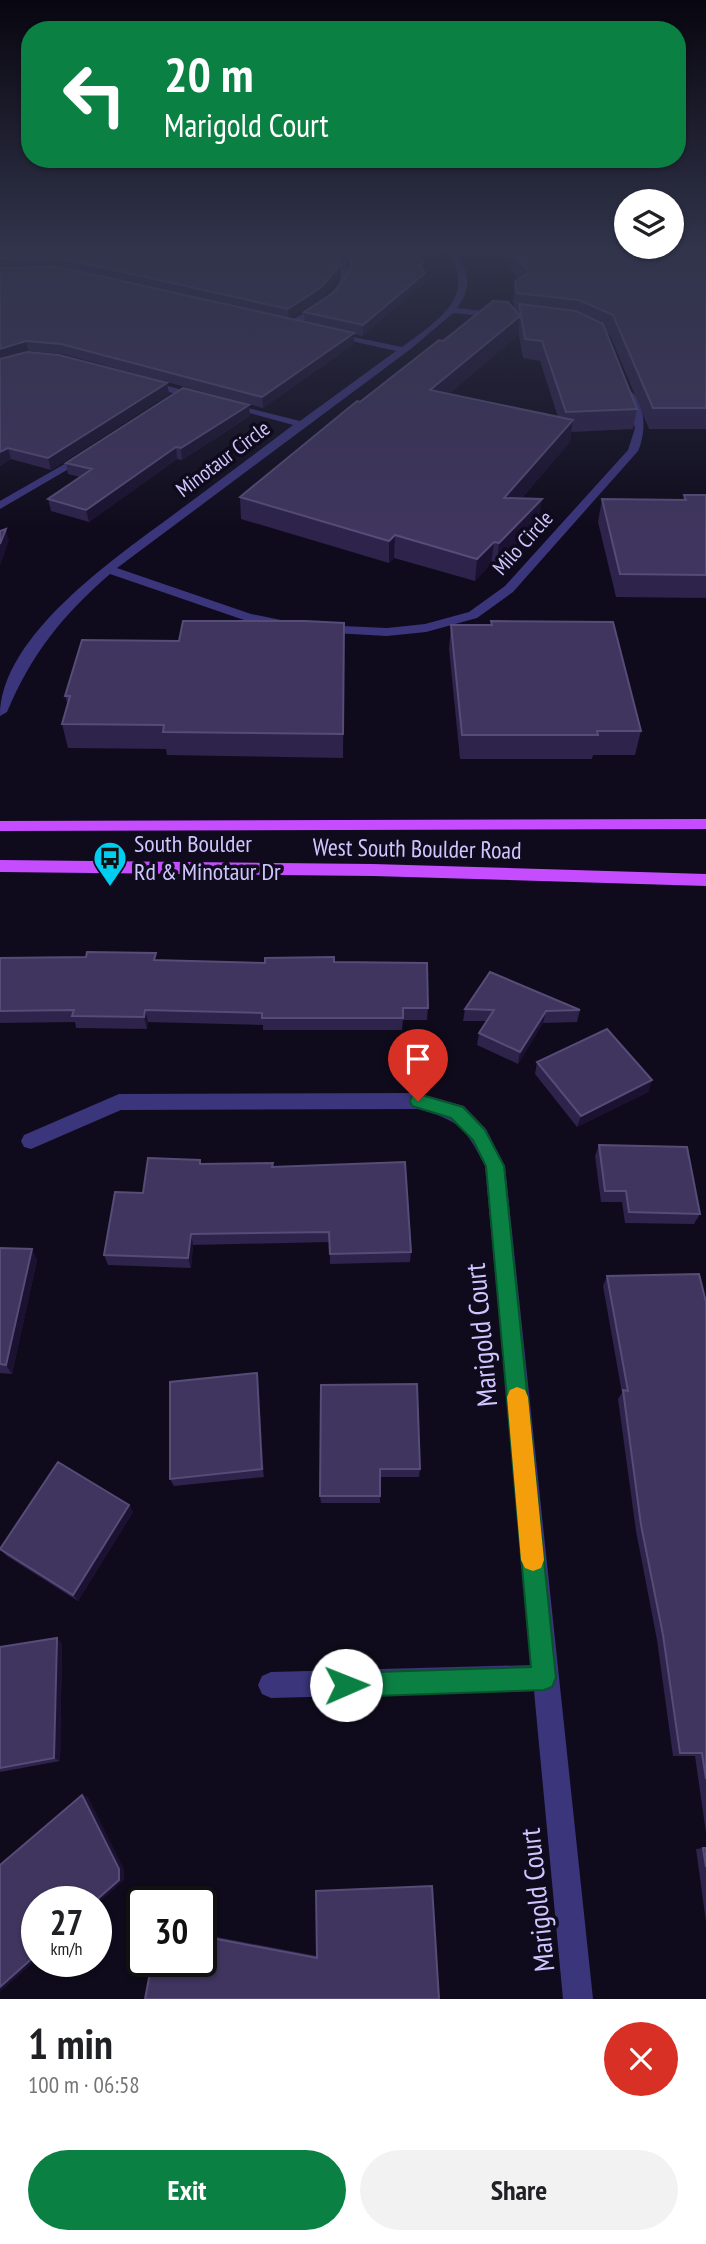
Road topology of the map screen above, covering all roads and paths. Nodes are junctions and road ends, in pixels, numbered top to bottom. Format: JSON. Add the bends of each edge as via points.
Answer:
{"nodes":[{"id":1,"x":369,"y":343,"type":"edge"},
{"id":2,"x":411,"y":343,"type":"edge"},
{"id":3,"x":402,"y":351,"type":"junction"},
{"id":4,"x":129,"y":378,"type":"edge"},
{"id":5,"x":626,"y":387,"type":"edge"},
{"id":6,"x":182,"y":393,"type":"junction"},
{"id":7,"x":206,"y":399,"type":"edge"},
{"id":8,"x":218,"y":402,"type":"edge"},
{"id":9,"x":167,"y":403,"type":"edge"},
{"id":10,"x":301,"y":424,"type":"junction"},
{"id":11,"x":93,"y":451,"type":"edge"},
{"id":12,"x":0,"y":506,"type":"edge"},
{"id":13,"x":108,"y":569,"type":"junction"},
{"id":14,"x":0,"y":671,"type":"edge"},
{"id":15,"x":16,"y":671,"type":"junction"},
{"id":16,"x":0,"y":712,"type":"edge"},
{"id":17,"x":706,"y":824,"type":"edge"},
{"id":18,"x":0,"y":826,"type":"edge"},
{"id":19,"x":0,"y":866,"type":"edge"},
{"id":20,"x":706,"y":880,"type":"edge"},
{"id":21,"x":31,"y":1141,"type":"dead end"},
{"id":22,"x":544,"y":1678,"type":"junction"},
{"id":23,"x":271,"y":1685,"type":"dead end"},
{"id":24,"x":578,"y":1999,"type":"edge"}],
"edges":[{"from":1,"to":3,"type":"street"},
{"from":2,"to":3,"type":"street","name":"Minotaur Circle"},
{"from":3,"to":10,"type":"street","name":"Minotaur Circle"},
{"from":4,"to":6,"type":"street"},
{"from":5,"to":13,"type":"street","name":"Milo Circle","via":[[641,426],[633,451],[509,589],[473,615],[426,628],[387,632],[296,627],[248,617]]},
{"from":6,"to":7,"type":"street"},
{"from":6,"to":9,"type":"street"},
{"from":8,"to":10,"type":"street"},
{"from":10,"to":13,"type":"street","name":"Minotaur Circle"},
{"from":11,"to":12,"type":"street"},
{"from":13,"to":15,"type":"street","name":"Minotaur Circle","via":[[43,630]]},
{"from":14,"to":15,"type":"street"},
{"from":15,"to":16,"type":"street","name":"Minotaur Circle"},
{"from":17,"to":18,"type":"main road","name":"West South Boulder Road"},
{"from":19,"to":20,"type":"main road","name":"West South Boulder Road"},
{"from":21,"to":22,"type":"street","name":"Marigold Court","via":[[119,1102],[418,1101],[457,1112],[472,1127],[495,1166]]},
{"from":22,"to":23,"type":"street"},
{"from":22,"to":24,"type":"street","name":"Marigold Court"}]}
